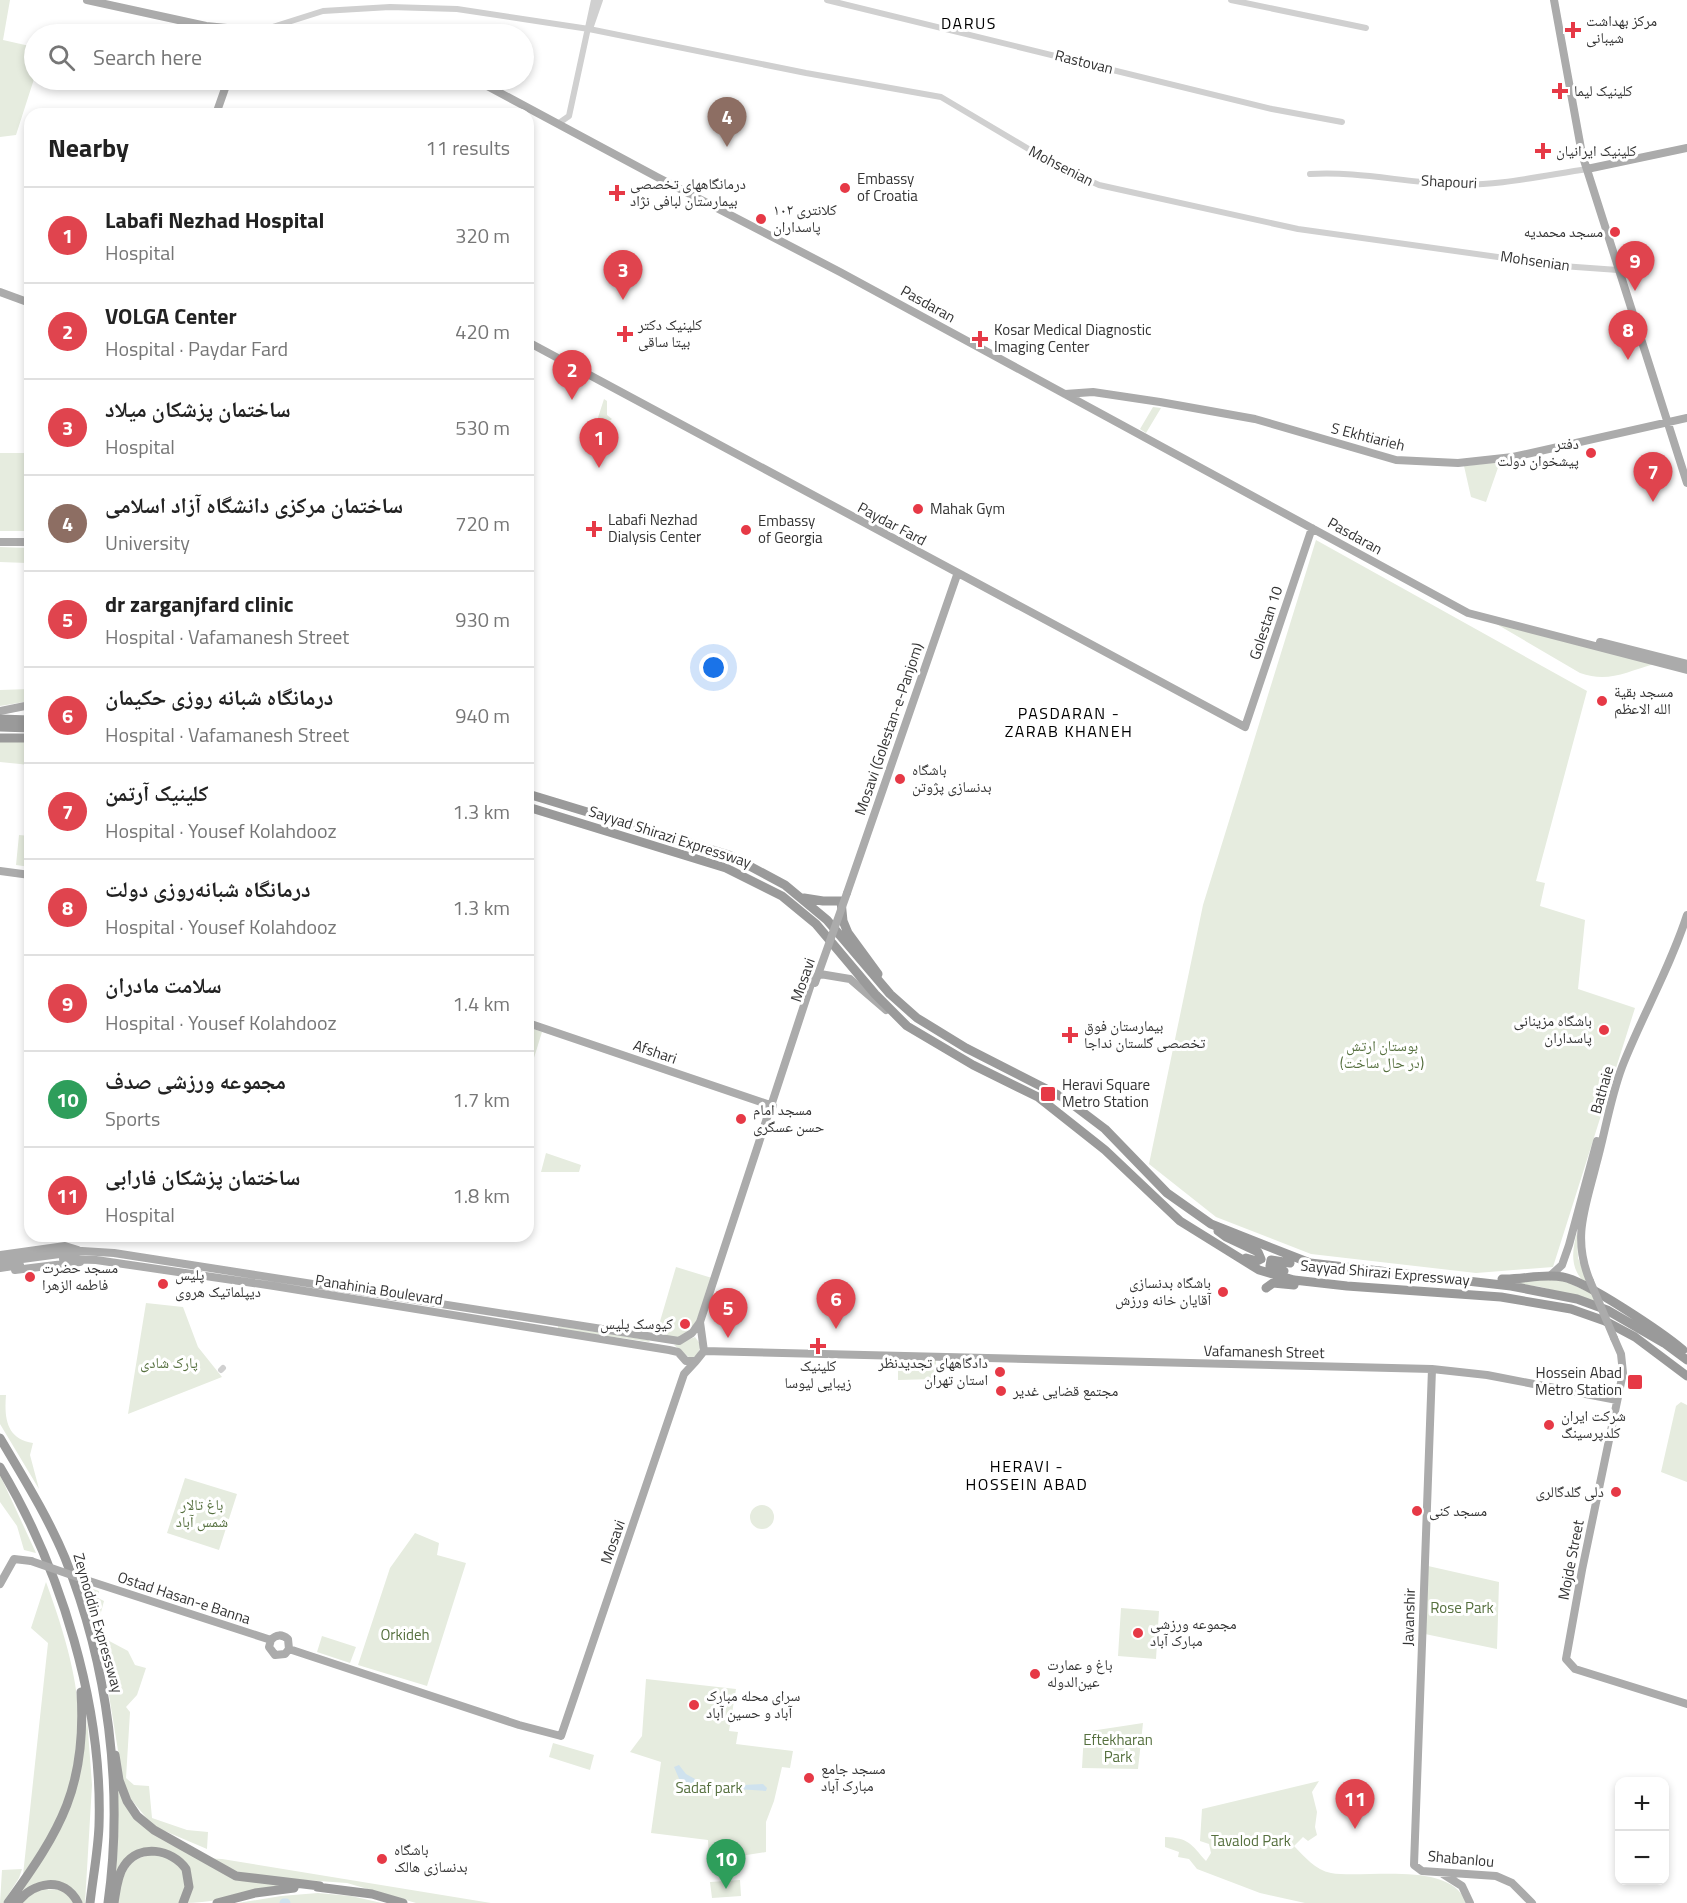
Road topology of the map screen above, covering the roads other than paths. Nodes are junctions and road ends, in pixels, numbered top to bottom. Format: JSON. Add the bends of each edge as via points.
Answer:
{"nodes":[{"id":1,"x":87,"y":0,"type":"edge"},
{"id":2,"x":594,"y":0,"type":"edge"},
{"id":3,"x":600,"y":0,"type":"edge"},
{"id":4,"x":827,"y":0,"type":"edge"},
{"id":5,"x":1231,"y":0,"type":"edge"},
{"id":6,"x":1554,"y":0,"type":"edge"},
{"id":7,"x":197,"y":24,"type":"edge"},
{"id":8,"x":284,"y":24,"type":"edge"},
{"id":9,"x":1366,"y":28,"type":"dead end"},
{"id":10,"x":589,"y":29,"type":"junction"},
{"id":11,"x":224,"y":90,"type":"edge"},
{"id":12,"x":495,"y":90,"type":"edge"},
{"id":13,"x":218,"y":108,"type":"edge"},
{"id":14,"x":530,"y":108,"type":"edge"},
{"id":15,"x":534,"y":110,"type":"edge"},
{"id":16,"x":1342,"y":122,"type":"dead end"},
{"id":17,"x":559,"y":123,"type":"junction"},
{"id":18,"x":1687,"y":148,"type":"edge"},
{"id":19,"x":1323,"y":166,"type":"dead end"},
{"id":20,"x":1587,"y":169,"type":"junction"},
{"id":21,"x":1328,"y":173,"type":"junction"},
{"id":22,"x":1310,"y":174,"type":"dead end"},
{"id":23,"x":1618,"y":270,"type":"junction"},
{"id":24,"x":0,"y":292,"type":"edge"},
{"id":25,"x":24,"y":301,"type":"edge"},
{"id":26,"x":1641,"y":343,"type":"junction"},
{"id":27,"x":534,"y":345,"type":"edge"},
{"id":28,"x":1065,"y":394,"type":"junction"},
{"id":29,"x":1687,"y":418,"type":"edge"},
{"id":30,"x":1666,"y":423,"type":"junction"},
{"id":31,"x":1687,"y":483,"type":"edge"},
{"id":32,"x":1687,"y":492,"type":"edge"},
{"id":33,"x":1312,"y":528,"type":"junction"},
{"id":34,"x":0,"y":536,"type":"edge"},
{"id":35,"x":24,"y":536,"type":"edge"},
{"id":36,"x":0,"y":542,"type":"edge"},
{"id":37,"x":24,"y":542,"type":"edge"},
{"id":38,"x":957,"y":575,"type":"junction"},
{"id":39,"x":1460,"y":608,"type":"junction"},
{"id":40,"x":1687,"y":664,"type":"edge"},
{"id":41,"x":1671,"y":667,"type":"junction"},
{"id":42,"x":1687,"y":670,"type":"edge"},
{"id":43,"x":1687,"y":679,"type":"edge"},
{"id":44,"x":24,"y":706,"type":"edge"},
{"id":45,"x":0,"y":711,"type":"edge"},
{"id":46,"x":0,"y":719,"type":"edge"},
{"id":47,"x":24,"y":720,"type":"edge"},
{"id":48,"x":0,"y":727,"type":"edge"},
{"id":49,"x":1245,"y":727,"type":"joint"},
{"id":50,"x":24,"y":728,"type":"edge"},
{"id":51,"x":0,"y":738,"type":"edge"},
{"id":52,"x":24,"y":738,"type":"edge"},
{"id":53,"x":534,"y":796,"type":"edge"},
{"id":54,"x":534,"y":809,"type":"edge"},
{"id":55,"x":0,"y":871,"type":"edge"},
{"id":56,"x":24,"y":874,"type":"edge"},
{"id":57,"x":847,"y":893,"type":"joint"},
{"id":58,"x":803,"y":898,"type":"junction"},
{"id":59,"x":1687,"y":915,"type":"edge"},
{"id":60,"x":814,"y":982,"type":"junction"},
{"id":61,"x":890,"y":994,"type":"junction"},
{"id":62,"x":534,"y":1025,"type":"edge"},
{"id":63,"x":907,"y":1026,"type":"junction"},
{"id":64,"x":1612,"y":1099,"type":"junction"},
{"id":65,"x":773,"y":1106,"type":"junction"},
{"id":66,"x":1211,"y":1224,"type":"junction"},
{"id":67,"x":1216,"y":1244,"type":"junction"},
{"id":68,"x":79,"y":1254,"type":"junction"},
{"id":69,"x":0,"y":1255,"type":"edge"},
{"id":70,"x":41,"y":1259,"type":"junction"},
{"id":71,"x":96,"y":1260,"type":"junction"},
{"id":72,"x":0,"y":1262,"type":"edge"},
{"id":73,"x":1310,"y":1263,"type":"junction"},
{"id":74,"x":0,"y":1268,"type":"edge"},
{"id":75,"x":197,"y":1270,"type":"junction"},
{"id":76,"x":0,"y":1273,"type":"edge"},
{"id":77,"x":1550,"y":1276,"type":"junction"},
{"id":78,"x":1317,"y":1282,"type":"junction"},
{"id":79,"x":1476,"y":1283,"type":"junction"},
{"id":80,"x":1266,"y":1288,"type":"dead end"},
{"id":81,"x":1394,"y":1290,"type":"junction"},
{"id":82,"x":700,"y":1322,"type":"junction"},
{"id":83,"x":541,"y":1325,"type":"junction"},
{"id":84,"x":692,"y":1333,"type":"junction"},
{"id":85,"x":1614,"y":1338,"type":"joint"},
{"id":86,"x":704,"y":1340,"type":"junction"},
{"id":87,"x":704,"y":1351,"type":"junction"},
{"id":88,"x":1687,"y":1353,"type":"edge"},
{"id":89,"x":1687,"y":1360,"type":"edge"},
{"id":90,"x":696,"y":1361,"type":"junction"},
{"id":91,"x":1432,"y":1369,"type":"junction"},
{"id":92,"x":1687,"y":1376,"type":"edge"},
{"id":93,"x":1617,"y":1400,"type":"junction"},
{"id":94,"x":0,"y":1438,"type":"edge"},
{"id":95,"x":0,"y":1467,"type":"edge"},
{"id":96,"x":0,"y":1584,"type":"edge"},
{"id":97,"x":271,"y":1640,"type":"junction"},
{"id":98,"x":289,"y":1649,"type":"junction"},
{"id":99,"x":80,"y":1666,"type":"junction"},
{"id":100,"x":1687,"y":1704,"type":"edge"},
{"id":101,"x":108,"y":1722,"type":"junction"},
{"id":102,"x":1414,"y":1865,"type":"joint"},
{"id":103,"x":1441,"y":1873,"type":"junction"},
{"id":104,"x":1463,"y":1873,"type":"junction"},
{"id":105,"x":320,"y":1886,"type":"junction"},
{"id":106,"x":1461,"y":1886,"type":"junction"},
{"id":107,"x":8,"y":1903,"type":"edge"},
{"id":108,"x":17,"y":1903,"type":"edge"},
{"id":109,"x":78,"y":1903,"type":"edge"},
{"id":110,"x":90,"y":1903,"type":"edge"},
{"id":111,"x":108,"y":1903,"type":"edge"},
{"id":112,"x":114,"y":1903,"type":"edge"},
{"id":113,"x":183,"y":1903,"type":"edge"},
{"id":114,"x":217,"y":1903,"type":"edge"},
{"id":115,"x":403,"y":1903,"type":"edge"},
{"id":116,"x":1470,"y":1903,"type":"edge"},
{"id":117,"x":1532,"y":1903,"type":"edge"}],
"edges":[{"from":1,"to":7,"type":"main road"},
{"from":2,"to":10,"type":"street"},
{"from":3,"to":10,"type":"street"},
{"from":4,"to":16,"type":"street","name":"Rastovan","via":[[1272,109]]},
{"from":5,"to":9,"type":"street"},
{"from":6,"to":20,"type":"main road","via":[[1573,113]]},
{"from":8,"to":10,"type":"street","name":"Mohsenian","via":[[323,11],[390,7],[457,9]]},
{"from":10,"to":17,"type":"street","via":[[569,116]]},
{"from":10,"to":23,"type":"street","name":"Mohsenian","via":[[941,97],[1057,166],[1099,185],[1298,229],[1562,266]]},
{"from":11,"to":13,"type":"main road"},
{"from":12,"to":14,"type":"main road","name":"Pasdaran"},
{"from":15,"to":17,"type":"main road","name":"Pasdaran"},
{"from":17,"to":28,"type":"main road","name":"Pasdaran"},
{"from":18,"to":20,"type":"main road"},
{"from":19,"to":21,"type":"street"},
{"from":20,"to":21,"type":"street","name":"Shapouri","via":[[1489,184]]},
{"from":20,"to":23,"type":"main road"},
{"from":21,"to":22,"type":"street","name":"Shapouri"},
{"from":23,"to":26,"type":"main road"},
{"from":24,"to":25,"type":"main road"},
{"from":26,"to":30,"type":"main road"},
{"from":26,"to":30,"type":"main road"},
{"from":27,"to":38,"type":"main road","name":"Paydar Fard"},
{"from":28,"to":30,"type":"main road","name":"S Ekhtiarieh","via":[[1094,392],[1256,419],[1395,460],[1458,463],[1512,457]]},
{"from":28,"to":33,"type":"main road","name":"Pasdaran"},
{"from":29,"to":30,"type":"main road","name":"S Ekhtiarieh"},
{"from":30,"to":31,"type":"main road"},
{"from":30,"to":32,"type":"main road"},
{"from":33,"to":39,"type":"main road","name":"Pasdaran"},
{"from":33,"to":49,"type":"main road","name":"Golestan 10"},
{"from":34,"to":35,"type":"main road"},
{"from":36,"to":37,"type":"main road"},
{"from":38,"to":49,"type":"main road","name":"Paydar Fard"},
{"from":38,"to":57,"type":"main road","name":"Mosavi (Golestan-e-Panjom)"},
{"from":39,"to":40,"type":"main road","name":"Pasdaran"},
{"from":39,"to":41,"type":"main road","name":"Pasdaran"},
{"from":41,"to":42,"type":"main road","name":"Pasdaran"},
{"from":41,"to":43,"type":"main road"},
{"from":44,"to":45,"type":"main road"},
{"from":46,"to":47,"type":"highway"},
{"from":48,"to":50,"type":"highway"},
{"from":51,"to":52,"type":"highway"},
{"from":53,"to":58,"type":"highway","name":"Sayyad Shirazi Expressway","via":[[729,855]]},
{"from":54,"to":63,"type":"highway","name":"Sayyad Shirazi Expressway","via":[[726,868],[772,890],[816,924]]},
{"from":55,"to":56,"type":"main road"},
{"from":57,"to":60,"type":"main road","name":"Mosavi","bridge":true},
{"from":58,"to":61,"type":"highway","name":"Sayyad Shirazi Expressway","via":[[827,920]]},
{"from":58,"to":61,"type":"highway","via":[[841,901],[848,933]]},
{"from":59,"to":64,"type":"main road","name":"Bathaie"},
{"from":60,"to":63,"type":"main road","via":[[820,974],[850,979]]},
{"from":60,"to":65,"type":"main road","name":"Mosavi"},
{"from":61,"to":66,"type":"highway","name":"Sayyad Shirazi Expressway","via":[[941,1033],[1064,1098],[1105,1130],[1167,1193]]},
{"from":62,"to":65,"type":"main road","name":"Afshari"},
{"from":63,"to":67,"type":"highway","name":"Sayyad Shirazi Expressway","via":[[1038,1097],[1105,1150],[1180,1221]]},
{"from":64,"to":77,"type":"main road","via":[[1566,1255]]},
{"from":64,"to":85,"type":"main road","name":"Bathaie","bridge":true,"via":[[1581,1227],[1581,1257]]},
{"from":65,"to":82,"type":"main road","name":"Mosavi"},
{"from":66,"to":67,"type":"highway","via":[[1226,1238],[1258,1252],[1261,1259],[1254,1261]]},
{"from":66,"to":73,"type":"highway","name":"Sayyad Shirazi Expressway"},
{"from":67,"to":78,"type":"highway","name":"Sayyad Shirazi Expressway","via":[[1259,1270]]},
{"from":68,"to":69,"type":"main road","via":[[65,1246]]},
{"from":68,"to":70,"type":"main road"},
{"from":68,"to":71,"type":"main road","name":"Panahinia Boulevard"},
{"from":68,"to":75,"type":"main road","name":"Panahinia Boulevard","via":[[114,1253]]},
{"from":70,"to":72,"type":"main road"},
{"from":70,"to":74,"type":"main road"},
{"from":71,"to":75,"type":"main road","name":"Panahinia Boulevard"},
{"from":71,"to":76,"type":"main road"},
{"from":73,"to":78,"type":"highway","via":[[1274,1259],[1270,1263],[1274,1268]]},
{"from":73,"to":79,"type":"highway","name":"Sayyad Shirazi Expressway"},
{"from":75,"to":83,"type":"main road","name":"Panahinia Boulevard"},
{"from":77,"to":79,"type":"highway"},
{"from":77,"to":88,"type":"highway","via":[[1571,1279]]},
{"from":78,"to":81,"type":"highway","name":"Sayyad Shirazi Expressway"},
{"from":79,"to":89,"type":"highway","name":"Sayyad Shirazi Expressway","via":[[1545,1291],[1598,1306]]},
{"from":80,"to":81,"type":"highway","via":[[1276,1283],[1376,1294]]},
{"from":81,"to":92,"type":"highway","name":"Sayyad Shirazi Expressway","via":[[1530,1300],[1571,1309],[1635,1337]]},
{"from":82,"to":84,"type":"main road","name":"Mosavi"},
{"from":82,"to":86,"type":"main road"},
{"from":83,"to":84,"type":"main road","name":"Panahinia Boulevard","via":[[679,1341]]},
{"from":83,"to":90,"type":"main road","name":"Panahinia Boulevard","via":[[675,1351],[686,1361]]},
{"from":84,"to":86,"type":"main road","via":[[698,1333]]},
{"from":85,"to":93,"type":"main road","name":"Mojde Street","via":[[1623,1365]]},
{"from":86,"to":87,"type":"main road"},
{"from":87,"to":90,"type":"main road","name":"Mosavi"},
{"from":87,"to":91,"type":"main road","name":"Vafamanesh Street"},
{"from":90,"to":98,"type":"main road","name":"Mosavi","via":[[684,1374],[561,1736]]},
{"from":91,"to":93,"type":"main road","name":"Vafamanesh Street","via":[[1487,1375]]},
{"from":91,"to":102,"type":"main road","name":"Javanshir"},
{"from":93,"to":100,"type":"main road","name":"Mojde Street","via":[[1566,1659],[1575,1669]]},
{"from":94,"to":101,"type":"highway","name":"Zeynoddin Expressway","via":[[64,1558],[96,1660]]},
{"from":95,"to":99,"type":"highway","name":"Zeynoddin Expressway","via":[[53,1577]]},
{"from":96,"to":97,"type":"main road","name":"Ostad Hasan-e Banna","bridge":true,"via":[[15,1559],[31,1561]]},
{"from":97,"to":98,"type":"main road","via":[[282,1635],[288,1639]]},
{"from":97,"to":98,"type":"main road","via":[[269,1647],[275,1655],[285,1654]]},
{"from":99,"to":107,"type":"highway","via":[[81,1762],[68,1806],[48,1848]]},
{"from":99,"to":110,"type":"highway","name":"Zeynoddin Expressway","via":[[94,1740],[98,1809]]},
{"from":101,"to":105,"type":"highway","via":[[122,1790],[144,1822],[236,1876]]},
{"from":101,"to":111,"type":"highway","name":"Zeynoddin Expressway","via":[[114,1827]]},
{"from":102,"to":103,"type":"main road","name":"Shabanlou","via":[[1422,1871]]},
{"from":103,"to":104,"type":"main road","name":"Shabanlou"},
{"from":103,"to":106,"type":"main road"},
{"from":104,"to":106,"type":"main road"},
{"from":104,"to":117,"type":"main road","name":"Shabanlou","via":[[1504,1878]]},
{"from":105,"to":114,"type":"highway","via":[[269,1891]]},
{"from":105,"to":115,"type":"highway"},
{"from":106,"to":116,"type":"main road"},
{"from":108,"to":109,"type":"highway","via":[[31,1888],[46,1884],[66,1889]]},
{"from":112,"to":113,"type":"highway","via":[[125,1864],[134,1856],[155,1851],[170,1854],[186,1869],[189,1887]]}]}
